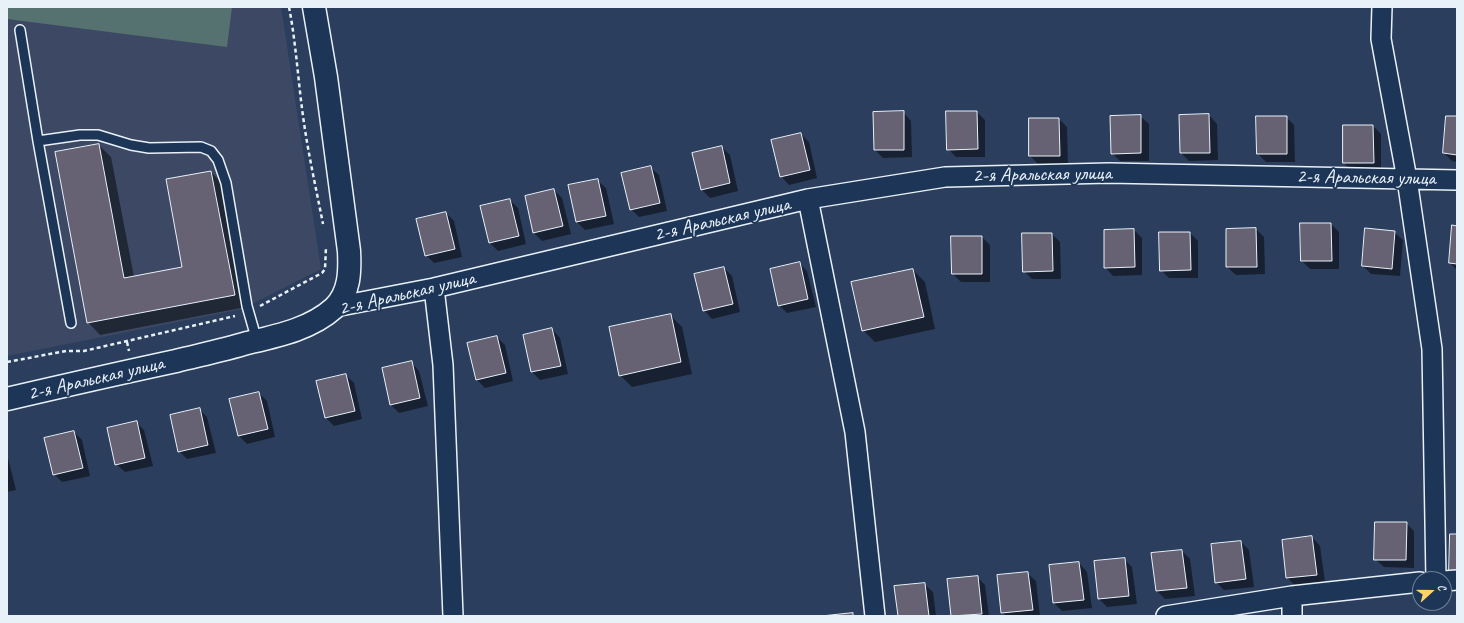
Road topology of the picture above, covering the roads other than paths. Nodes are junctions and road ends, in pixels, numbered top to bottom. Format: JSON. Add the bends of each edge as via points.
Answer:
{"nodes":[{"id":1,"x":314,"y":7,"type":"edge"},
{"id":2,"x":1382,"y":7,"type":"edge"},
{"id":3,"x":20,"y":30,"type":"dead end"},
{"id":4,"x":38,"y":141,"type":"junction"},
{"id":5,"x":1407,"y":179,"type":"junction"},
{"id":6,"x":1457,"y":180,"type":"edge"},
{"id":7,"x":808,"y":199,"type":"junction"},
{"id":8,"x":434,"y":288,"type":"junction"},
{"id":9,"x":335,"y":307,"type":"junction"},
{"id":10,"x":71,"y":323,"type":"dead end"},
{"id":11,"x":257,"y":341,"type":"junction"},
{"id":12,"x":7,"y":399,"type":"edge"},
{"id":13,"x":1436,"y":571,"type":"edge"},
{"id":14,"x":1412,"y":583,"type":"edge"},
{"id":15,"x":1292,"y":596,"type":"junction"},
{"id":16,"x":453,"y":616,"type":"edge"},
{"id":17,"x":875,"y":616,"type":"edge"},
{"id":18,"x":1166,"y":616,"type":"edge"},
{"id":19,"x":1292,"y":616,"type":"edge"}],
"edges":[{"from":1,"to":9,"type":"street","via":[[349,251],[350,272],[347,287]]},
{"from":2,"to":5,"type":"street","via":[[1380,39]]},
{"from":3,"to":4,"type":"lane"},
{"from":4,"to":10,"type":"lane"},
{"from":4,"to":11,"type":"lane","via":[[98,135],[149,148],[201,147],[211,151],[218,160],[226,182],[249,312]]},
{"from":5,"to":6,"type":"street","name":"2-я Аральская улица"},
{"from":5,"to":7,"type":"street","name":"2-я Аральская улица","via":[[1109,173],[945,177]]},
{"from":5,"to":13,"type":"street","via":[[1432,349]]},
{"from":7,"to":8,"type":"street","name":"2-я Аральская улица"},
{"from":7,"to":17,"type":"street","via":[[855,432]]},
{"from":8,"to":9,"type":"street","name":"2-я Аральская улица"},
{"from":8,"to":16,"type":"street","via":[[443,365]]},
{"from":9,"to":11,"type":"street","name":"2-я Аральская улица","via":[[305,326]]},
{"from":11,"to":12,"type":"street","name":"2-я Аральская улица"},
{"from":14,"to":15,"type":"street"},
{"from":15,"to":18,"type":"street"},
{"from":15,"to":19,"type":"street"}]}
